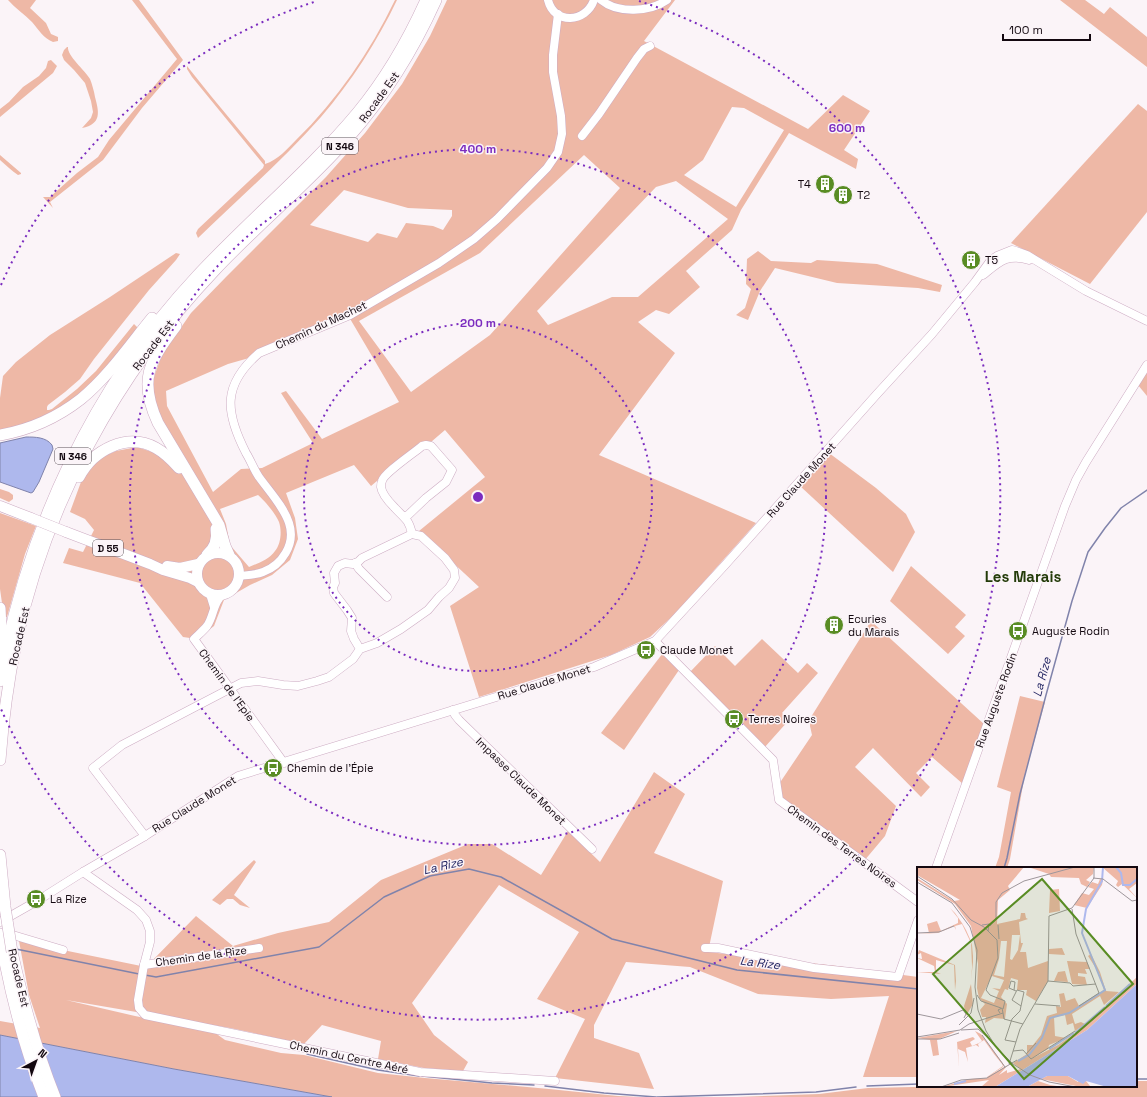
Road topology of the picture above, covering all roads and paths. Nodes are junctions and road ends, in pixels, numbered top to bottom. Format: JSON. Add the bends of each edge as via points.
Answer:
{"nodes":[{"id":1,"x":426,"y":0,"type":"edge"},
{"id":2,"x":436,"y":0,"type":"edge"},
{"id":3,"x":548,"y":0,"type":"edge"},
{"id":4,"x":667,"y":0,"type":"edge"},
{"id":5,"x":604,"y":2,"type":"edge"},
{"id":6,"x":592,"y":4,"type":"edge"},
{"id":7,"x":558,"y":14,"type":"junction"},
{"id":8,"x":567,"y":18,"type":"junction"},
{"id":9,"x":556,"y":31,"type":"junction"},
{"id":10,"x":650,"y":46,"type":"dead end"},
{"id":11,"x":582,"y":136,"type":"dead end"},
{"id":12,"x":212,"y":267,"type":"junction"},
{"id":13,"x":1147,"y":321,"type":"edge"},
{"id":14,"x":1147,"y":364,"type":"edge"},
{"id":15,"x":0,"y":435,"type":"edge"},
{"id":16,"x":62,"y":501,"type":"junction"},
{"id":17,"x":0,"y":506,"type":"edge"},
{"id":18,"x":405,"y":518,"type":"junction"},
{"id":19,"x":412,"y":534,"type":"junction"},
{"id":20,"x":207,"y":555,"type":"junction"},
{"id":21,"x":229,"y":555,"type":"junction"},
{"id":22,"x":355,"y":563,"type":"junction"},
{"id":23,"x":150,"y":564,"type":"junction"},
{"id":24,"x":198,"y":564,"type":"junction"},
{"id":25,"x":239,"y":576,"type":"junction"},
{"id":26,"x":198,"y":582,"type":"junction"},
{"id":27,"x":210,"y":594,"type":"junction"},
{"id":28,"x":222,"y":595,"type":"junction"},
{"id":29,"x":387,"y":597,"type":"dead end"},
{"id":30,"x":214,"y":607,"type":"junction"},
{"id":31,"x":0,"y":608,"type":"edge"},
{"id":32,"x":655,"y":641,"type":"junction"},
{"id":33,"x":0,"y":648,"type":"edge"},
{"id":34,"x":360,"y":649,"type":"junction"},
{"id":35,"x":0,"y":681,"type":"edge"},
{"id":36,"x":229,"y":689,"type":"junction"},
{"id":37,"x":453,"y":710,"type":"junction"},
{"id":38,"x":0,"y":760,"type":"edge"},
{"id":39,"x":284,"y":763,"type":"junction"},
{"id":40,"x":145,"y":836,"type":"junction"},
{"id":41,"x":592,"y":849,"type":"dead end"},
{"id":42,"x":0,"y":855,"type":"edge"},
{"id":43,"x":936,"y":867,"type":"edge"},
{"id":44,"x":83,"y":872,"type":"junction"},
{"id":45,"x":917,"y":901,"type":"edge"},
{"id":46,"x":0,"y":922,"type":"edge"},
{"id":47,"x":917,"y":923,"type":"edge"},
{"id":48,"x":0,"y":933,"type":"edge"},
{"id":49,"x":258,"y":948,"type":"dead end"},
{"id":50,"x":705,"y":948,"type":"dead end"},
{"id":51,"x":63,"y":950,"type":"dead end"},
{"id":52,"x":8,"y":951,"type":"junction"},
{"id":53,"x":144,"y":966,"type":"junction"},
{"id":54,"x":22,"y":1016,"type":"junction"},
{"id":55,"x":555,"y":1081,"type":"dead end"},
{"id":56,"x":44,"y":1097,"type":"edge"},
{"id":57,"x":55,"y":1097,"type":"edge"}],
"edges":[{"from":1,"to":12,"type":"highway","name":"Rocade Est","number":"N 346","via":[[394,61],[359,110]]},
{"from":2,"to":12,"type":"highway","name":"Rocade Est","number":"N 346","via":[[391,82],[349,137],[321,167]]},
{"from":3,"to":7,"type":"street"},
{"from":4,"to":5,"type":"street","via":[[652,7],[626,10]]},
{"from":5,"to":6,"type":"street"},
{"from":6,"to":8,"type":"street","via":[[586,13]]},
{"from":7,"to":8,"type":"street"},
{"from":7,"to":9,"type":"street","name":"Chemin du Machet"},
{"from":8,"to":9,"type":"street"},
{"from":9,"to":25,"type":"street","name":"Chemin du Machet","via":[[553,72],[562,134],[558,152],[547,168],[497,219],[474,239],[439,263],[350,315],[259,353],[241,371],[233,387],[230,405],[232,420],[239,440],[258,475],[290,524],[291,537],[284,556],[276,566],[262,572]]},
{"from":10,"to":11,"type":"street","via":[[637,58]]},
{"from":12,"to":15,"type":"highway","via":[[200,267],[173,294],[96,385],[80,399],[53,417]]},
{"from":12,"to":16,"type":"highway","name":"Rocade Est","number":"N 346","via":[[122,387],[85,452]]},
{"from":12,"to":21,"type":"highway","via":[[210,282],[157,353],[151,364],[147,385],[148,397],[158,423],[219,525]]},
{"from":12,"to":35,"type":"highway","name":"Rocade Est","number":"N 346","via":[[182,293],[141,344],[78,446],[31,555],[15,609]]},
{"from":13,"to":32,"type":"street","name":"Rue Claude Monet","via":[[1041,264],[1024,258],[1010,257],[1000,262],[975,282],[932,334]]},
{"from":14,"to":43,"type":"street","name":"Rue Auguste Rodin","via":[[1086,462],[1068,499]]},
{"from":16,"to":20,"type":"highway","via":[[69,497],[82,471],[106,449],[128,442],[147,444],[164,453],[180,469],[214,524],[216,541]]},
{"from":16,"to":38,"type":"highway","name":"Rocade Est","number":"N 346","via":[[34,575],[19,630],[4,718]]},
{"from":17,"to":23,"type":"main road","number":"D 55","bridge":true},
{"from":18,"to":18,"type":"street","via":[[385,495],[381,488],[382,480],[422,446],[431,446],[452,470],[446,482]]},
{"from":18,"to":19,"type":"street"},
{"from":19,"to":22,"type":"street"},
{"from":19,"to":34,"type":"street","via":[[422,536],[445,558],[454,570],[455,578],[428,610],[377,643]]},
{"from":20,"to":21,"type":"main road","via":[[218,552]]},
{"from":20,"to":24,"type":"main road"},
{"from":21,"to":25,"type":"main road","via":[[237,564]]},
{"from":22,"to":29,"type":"street"},
{"from":22,"to":34,"type":"street","via":[[338,566],[334,573],[333,587],[334,593],[352,618],[351,631]]},
{"from":23,"to":24,"type":"main road","number":"D 55","via":[[180,568]]},
{"from":23,"to":26,"type":"main road","number":"D 55"},
{"from":24,"to":26,"type":"main road"},
{"from":25,"to":28,"type":"main road","via":[[234,588]]},
{"from":26,"to":27,"type":"main road"},
{"from":27,"to":28,"type":"main road"},
{"from":27,"to":30,"type":"street"},
{"from":28,"to":30,"type":"street","name":"Chemin de l'Epie"},
{"from":30,"to":36,"type":"street","name":"Chemin de l'Epie","via":[[207,626],[194,639]]},
{"from":31,"to":33,"type":"highway"},
{"from":32,"to":37,"type":"street","name":"Rue Claude Monet","via":[[594,667]]},
{"from":32,"to":45,"type":"street","name":"Chemin des Terres Noires","via":[[773,760],[779,800]]},
{"from":34,"to":36,"type":"street","via":[[354,659],[329,676],[298,686],[258,681],[241,683]]},
{"from":36,"to":39,"type":"street","name":"Chemin de l'Epie"},
{"from":36,"to":40,"type":"street","via":[[122,745],[93,768]]},
{"from":37,"to":39,"type":"street","name":"Rue Claude Monet"},
{"from":37,"to":41,"type":"street","name":"Impasse Claude Monet","via":[[459,720]]},
{"from":39,"to":40,"type":"street","name":"Rue Claude Monet","via":[[238,776]]},
{"from":40,"to":44,"type":"street","name":"Rue Claude Monet"},
{"from":42,"to":52,"type":"highway","name":"Rocade Est","bridge":true},
{"from":44,"to":46,"type":"street","name":"Rue Claude Monet"},
{"from":44,"to":53,"type":"street","via":[[137,910],[146,920],[150,942]]},
{"from":47,"to":50,"type":"street","via":[[898,977],[814,968],[718,948]]},
{"from":48,"to":51,"type":"street"},
{"from":48,"to":52,"type":"highway","name":"Rocade Est"},
{"from":49,"to":53,"type":"street","name":"Chemin de la Rize"},
{"from":52,"to":54,"type":"highway","name":"Rocade Est"},
{"from":53,"to":55,"type":"street","name":"Chemin du Centre Aéré","via":[[138,1000],[139,1008],[145,1015],[420,1072]]},
{"from":54,"to":56,"type":"highway","name":"Rocade Est","via":[[36,1077]]},
{"from":54,"to":57,"type":"highway","name":"Rocade Est"}]}
